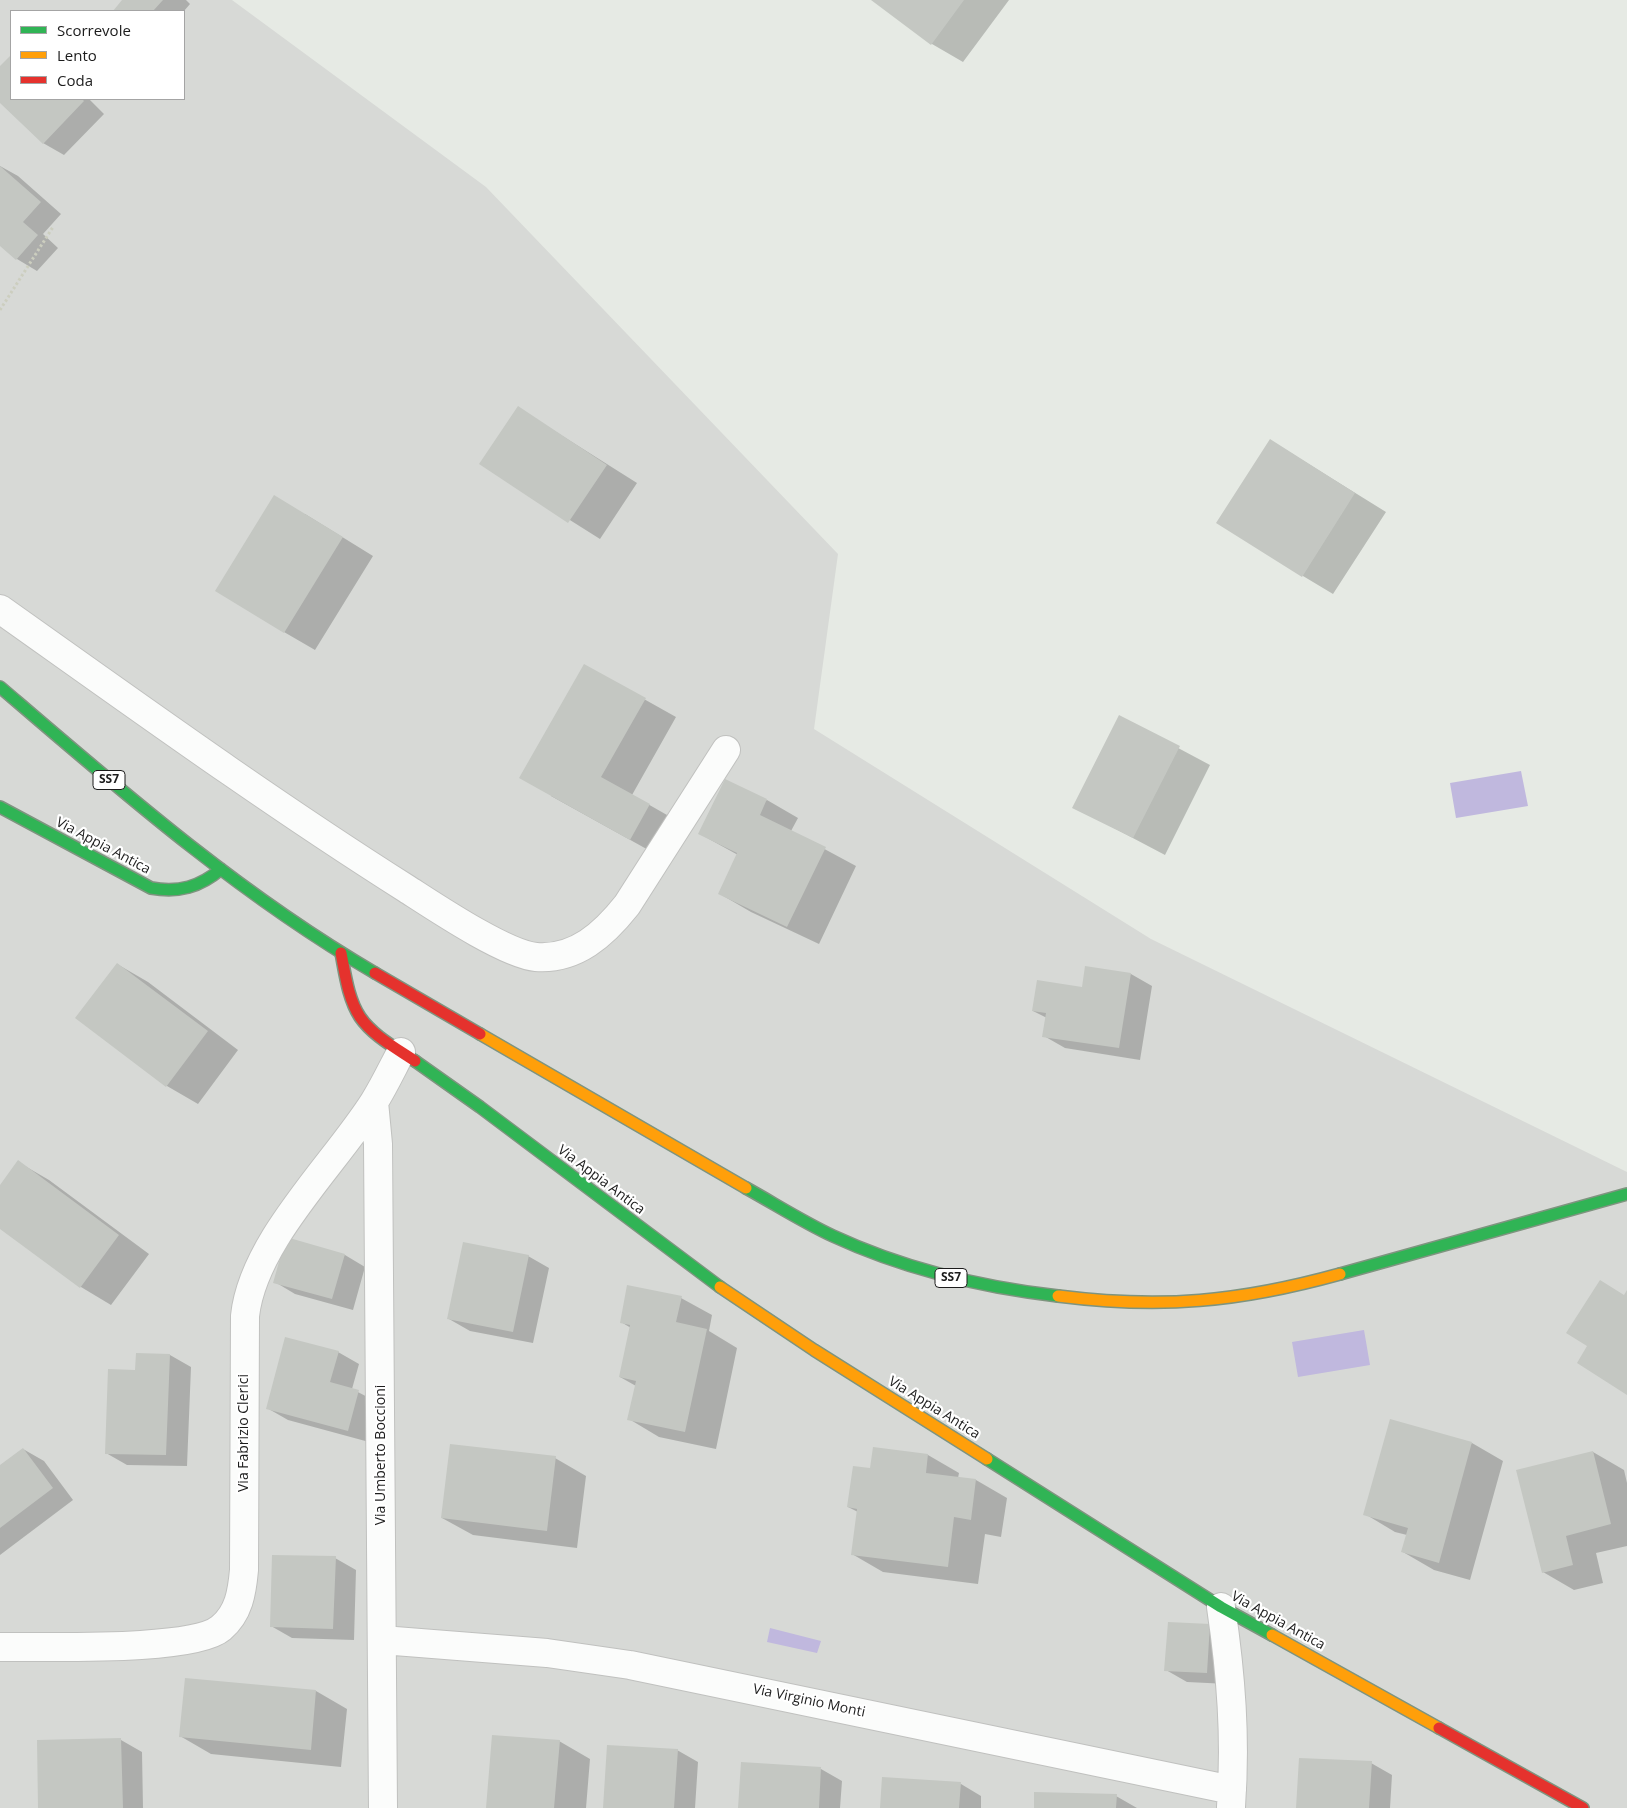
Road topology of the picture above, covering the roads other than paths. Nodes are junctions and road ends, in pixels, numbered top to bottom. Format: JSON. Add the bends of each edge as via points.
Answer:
{"nodes":[{"id":1,"x":0,"y":609,"type":"edge"},
{"id":2,"x":0,"y":687,"type":"edge"},
{"id":3,"x":726,"y":750,"type":"dead end"},
{"id":4,"x":0,"y":807,"type":"edge"},
{"id":5,"x":221,"y":869,"type":"junction"},
{"id":6,"x":341,"y":953,"type":"junction"},
{"id":7,"x":401,"y":1052,"type":"junction"},
{"id":8,"x":374,"y":1102,"type":"junction"},
{"id":9,"x":1627,"y":1194,"type":"edge"},
{"id":10,"x":1221,"y":1607,"type":"junction"},
{"id":11,"x":382,"y":1640,"type":"junction"},
{"id":12,"x":0,"y":1647,"type":"edge"},
{"id":13,"x":1232,"y":1799,"type":"edge"},
{"id":14,"x":383,"y":1808,"type":"edge"},
{"id":15,"x":1583,"y":1808,"type":"edge"}],
"edges":[{"from":1,"to":3,"type":"street","via":[[307,826],[463,924],[534,957],[552,958],[569,954],[585,946],[614,922]]},
{"from":2,"to":5,"type":"main road","number":"SS7","via":[[142,809]]},
{"from":4,"to":5,"type":"main road","name":"Via Appia Antica","via":[[151,888],[173,891],[194,888]]},
{"from":5,"to":6,"type":"main road","number":"SS7"},
{"from":6,"to":7,"type":"main road","name":"Via Appia Antica","via":[[348,987],[360,1017],[377,1035]]},
{"from":6,"to":9,"type":"main road","number":"SS7","via":[[846,1243],[909,1266],[1016,1292],[1142,1304],[1232,1298],[1293,1286]]},
{"from":7,"to":8,"type":"street","name":"Via Fabrizio Clerici"},
{"from":7,"to":10,"type":"main road","name":"Via Appia Antica","via":[[758,1314]]},
{"from":8,"to":11,"type":"street","name":"Via Umberto Boccioni","via":[[378,1144]]},
{"from":8,"to":12,"type":"street","name":"Via Fabrizio Clerici","via":[[272,1243],[250,1293],[245,1330],[244,1570],[240,1601],[230,1620],[210,1635],[178,1643]]},
{"from":10,"to":13,"type":"street","via":[[1232,1689]]},
{"from":10,"to":15,"type":"main road","name":"Via Appia Antica"},
{"from":11,"to":13,"type":"street","name":"Via Virginio Monti","via":[[539,1652],[630,1665]]},
{"from":11,"to":14,"type":"street","name":"Via Umberto Boccioni"}]}
